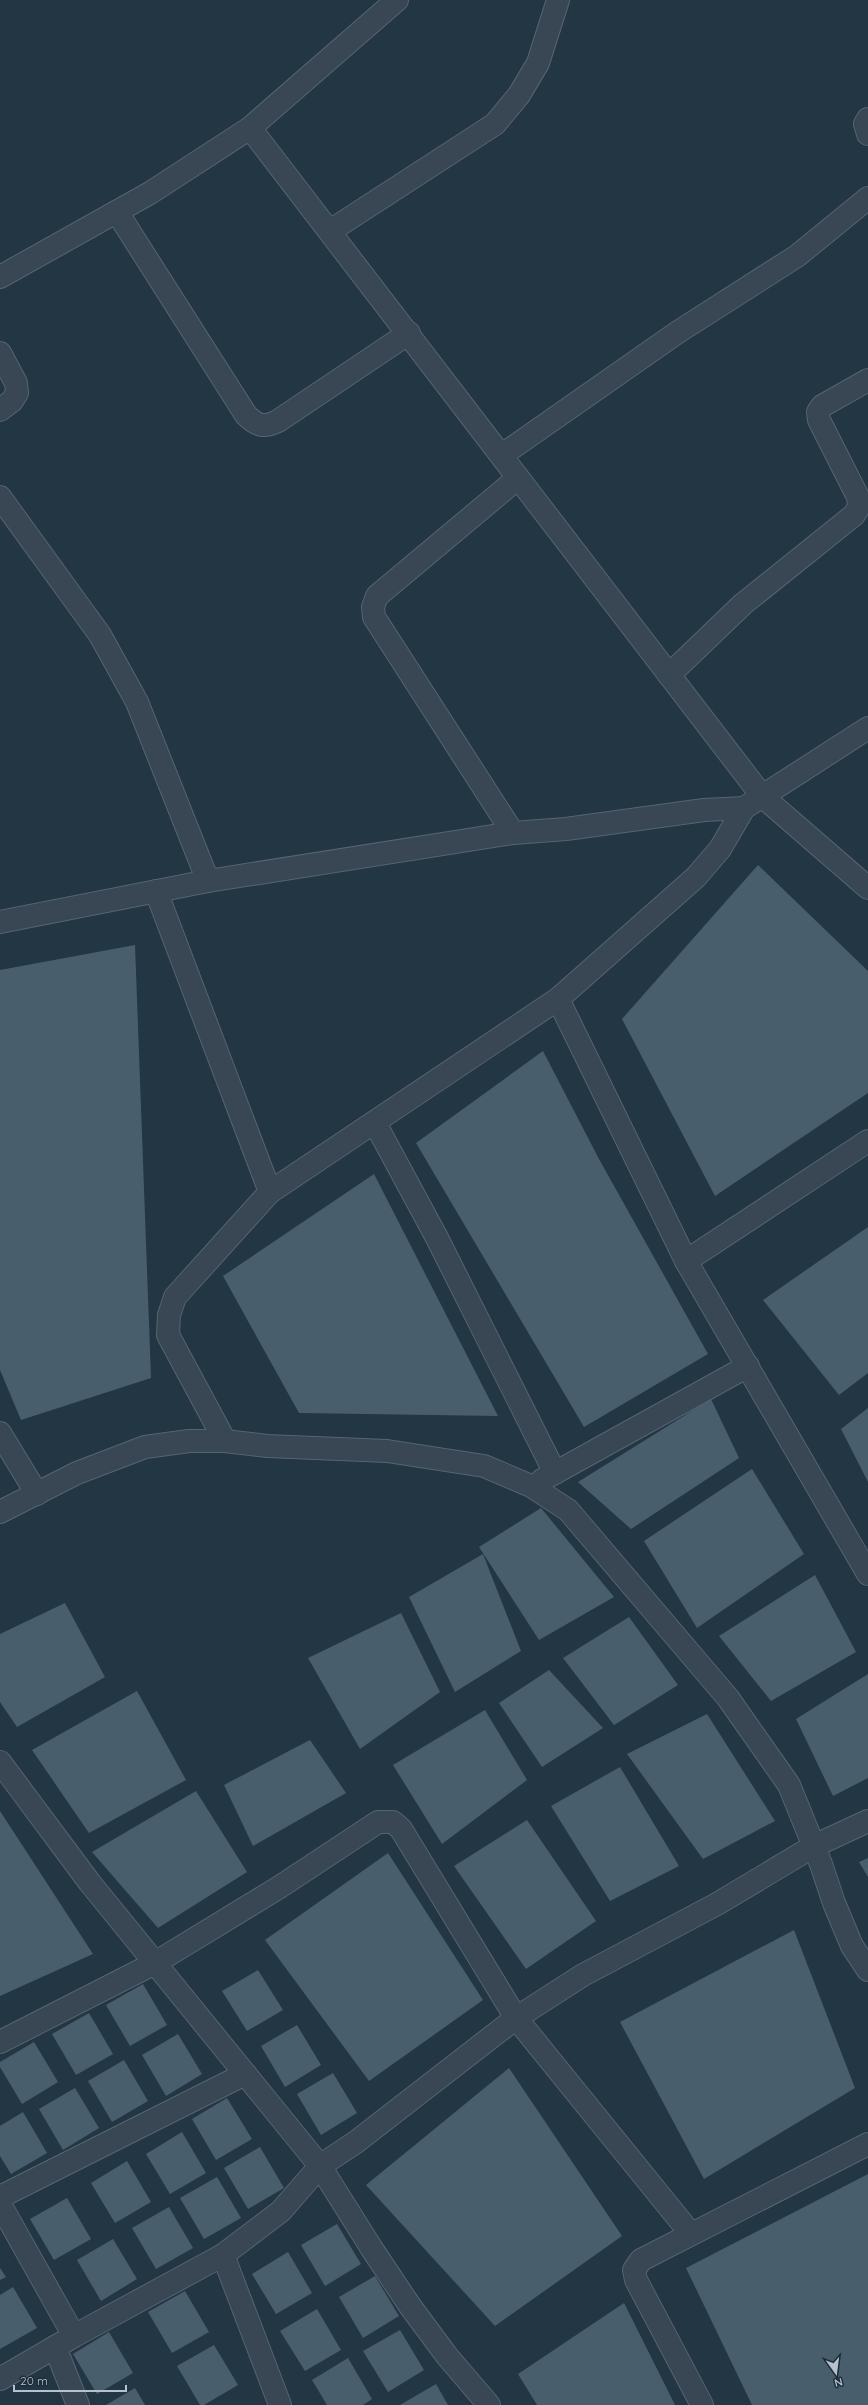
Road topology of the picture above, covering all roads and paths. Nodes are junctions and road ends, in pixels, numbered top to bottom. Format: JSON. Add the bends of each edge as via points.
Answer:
{"nodes":[{"id":1,"x":397,"y":0,"type":"edge"},
{"id":2,"x":558,"y":0,"type":"edge"},
{"id":3,"x":868,"y":119,"type":"edge"},
{"id":4,"x":250,"y":128,"type":"junction"},
{"id":5,"x":868,"y":134,"type":"edge"},
{"id":6,"x":868,"y":198,"type":"edge"},
{"id":7,"x":117,"y":212,"type":"junction"},
{"id":8,"x":330,"y":231,"type":"junction"},
{"id":9,"x":0,"y":277,"type":"edge"},
{"id":10,"x":409,"y":333,"type":"junction"},
{"id":11,"x":0,"y":352,"type":"edge"},
{"id":12,"x":868,"y":380,"type":"edge"},
{"id":13,"x":0,"y":410,"type":"edge"},
{"id":14,"x":502,"y":455,"type":"junction"},
{"id":15,"x":518,"y":478,"type":"junction"},
{"id":16,"x":0,"y":497,"type":"edge"},
{"id":17,"x":669,"y":675,"type":"junction"},
{"id":18,"x":868,"y":728,"type":"edge"},
{"id":19,"x":762,"y":796,"type":"junction"},
{"id":20,"x":744,"y":808,"type":"junction"},
{"id":21,"x":513,"y":833,"type":"junction"},
{"id":22,"x":208,"y":881,"type":"junction"},
{"id":23,"x":868,"y":888,"type":"edge"},
{"id":24,"x":156,"y":891,"type":"junction"},
{"id":25,"x":0,"y":922,"type":"edge"},
{"id":26,"x":558,"y":1000,"type":"junction"},
{"id":27,"x":375,"y":1123,"type":"junction"},
{"id":28,"x":868,"y":1141,"type":"edge"},
{"id":29,"x":270,"y":1192,"type":"junction"},
{"id":30,"x":686,"y":1260,"type":"junction"},
{"id":31,"x":748,"y":1366,"type":"junction"},
{"id":32,"x":0,"y":1433,"type":"edge"},
{"id":33,"x":225,"y":1441,"type":"junction"},
{"id":34,"x":555,"y":1473,"type":"junction"},
{"id":35,"x":531,"y":1486,"type":"junction"},
{"id":36,"x":37,"y":1494,"type":"junction"},
{"id":37,"x":0,"y":1512,"type":"edge"},
{"id":38,"x":868,"y":1574,"type":"edge"},
{"id":39,"x":0,"y":1762,"type":"edge"},
{"id":40,"x":868,"y":1821,"type":"edge"},
{"id":41,"x":814,"y":1846,"type":"junction"},
{"id":42,"x":155,"y":1963,"type":"junction"},
{"id":43,"x":868,"y":1970,"type":"edge"},
{"id":44,"x":516,"y":2018,"type":"junction"},
{"id":45,"x":0,"y":2042,"type":"edge"},
{"id":46,"x":245,"y":2074,"type":"junction"},
{"id":47,"x":868,"y":2144,"type":"edge"},
{"id":48,"x":320,"y":2166,"type":"junction"},
{"id":49,"x":0,"y":2197,"type":"edge"},
{"id":50,"x":0,"y":2204,"type":"edge"},
{"id":51,"x":691,"y":2234,"type":"junction"},
{"id":52,"x":223,"y":2255,"type":"junction"},
{"id":53,"x":74,"y":2336,"type":"junction"},
{"id":54,"x":55,"y":2347,"type":"junction"},
{"id":55,"x":0,"y":2379,"type":"edge"},
{"id":56,"x":78,"y":2405,"type":"edge"},
{"id":57,"x":280,"y":2405,"type":"edge"},
{"id":58,"x":489,"y":2405,"type":"edge"},
{"id":59,"x":702,"y":2405,"type":"edge"}],
"edges":[{"from":1,"to":4,"type":"street"},
{"from":2,"to":8,"type":"street","via":[[538,62],[519,95],[495,124]]},
{"from":3,"to":5,"type":"street","via":[[864,124]]},
{"from":4,"to":7,"type":"street"},
{"from":4,"to":8,"type":"street"},
{"from":6,"to":14,"type":"street","via":[[797,256],[678,332]]},
{"from":7,"to":9,"type":"street"},
{"from":7,"to":10,"type":"street","via":[[246,416],[256,425],[268,426],[278,422]]},
{"from":8,"to":10,"type":"street"},
{"from":10,"to":14,"type":"street"},
{"from":11,"to":13,"type":"street","via":[[16,383],[17,393],[12,401]]},
{"from":12,"to":17,"type":"street","via":[[822,406],[818,412],[819,420],[858,497],[859,507],[854,515],[743,604]]},
{"from":14,"to":15,"type":"street"},
{"from":15,"to":17,"type":"street"},
{"from":15,"to":21,"type":"street","via":[[376,596],[373,607],[374,617]]},
{"from":16,"to":22,"type":"street","via":[[100,634],[136,702]]},
{"from":17,"to":19,"type":"street"},
{"from":18,"to":19,"type":"street"},
{"from":19,"to":20,"type":"street"},
{"from":19,"to":23,"type":"street"},
{"from":20,"to":21,"type":"street","via":[[704,810],[566,829]]},
{"from":20,"to":26,"type":"street","via":[[720,849],[696,877]]},
{"from":21,"to":22,"type":"street"},
{"from":22,"to":24,"type":"street"},
{"from":24,"to":25,"type":"street"},
{"from":24,"to":29,"type":"street"},
{"from":26,"to":27,"type":"street"},
{"from":26,"to":30,"type":"street"},
{"from":27,"to":29,"type":"street"},
{"from":27,"to":34,"type":"street","via":[[437,1238]]},
{"from":28,"to":30,"type":"street"},
{"from":29,"to":33,"type":"street","via":[[175,1298],[169,1315],[168,1335]]},
{"from":30,"to":31,"type":"street"},
{"from":31,"to":34,"type":"street"},
{"from":31,"to":38,"type":"street"},
{"from":32,"to":36,"type":"street"},
{"from":33,"to":35,"type":"street","via":[[267,1446],[386,1451],[484,1466]]},
{"from":33,"to":36,"type":"street","via":[[189,1441],[145,1447],[77,1473]]},
{"from":34,"to":35,"type":"street"},
{"from":35,"to":41,"type":"street","via":[[568,1510],[728,1698],[789,1785]]},
{"from":36,"to":37,"type":"street"},
{"from":39,"to":42,"type":"street","via":[[90,1883]]},
{"from":40,"to":41,"type":"street"},
{"from":41,"to":43,"type":"street","via":[[852,1946]]},
{"from":41,"to":44,"type":"street","via":[[717,1904],[583,1975]]},
{"from":42,"to":44,"type":"street","via":[[278,1888],[378,1822],[393,1822],[401,1829]]},
{"from":42,"to":45,"type":"street"},
{"from":42,"to":46,"type":"street"},
{"from":44,"to":48,"type":"street","via":[[356,2142]]},
{"from":44,"to":51,"type":"street"},
{"from":46,"to":48,"type":"street"},
{"from":46,"to":49,"type":"street"},
{"from":47,"to":51,"type":"street"},
{"from":48,"to":52,"type":"street","via":[[281,2210]]},
{"from":48,"to":58,"type":"street","via":[[410,2306],[447,2356]]},
{"from":50,"to":53,"type":"street"},
{"from":51,"to":59,"type":"street","via":[[640,2260],[634,2270],[636,2280]]},
{"from":52,"to":53,"type":"street"},
{"from":52,"to":57,"type":"street"},
{"from":53,"to":54,"type":"street"},
{"from":54,"to":55,"type":"street"},
{"from":54,"to":56,"type":"street"}]}
